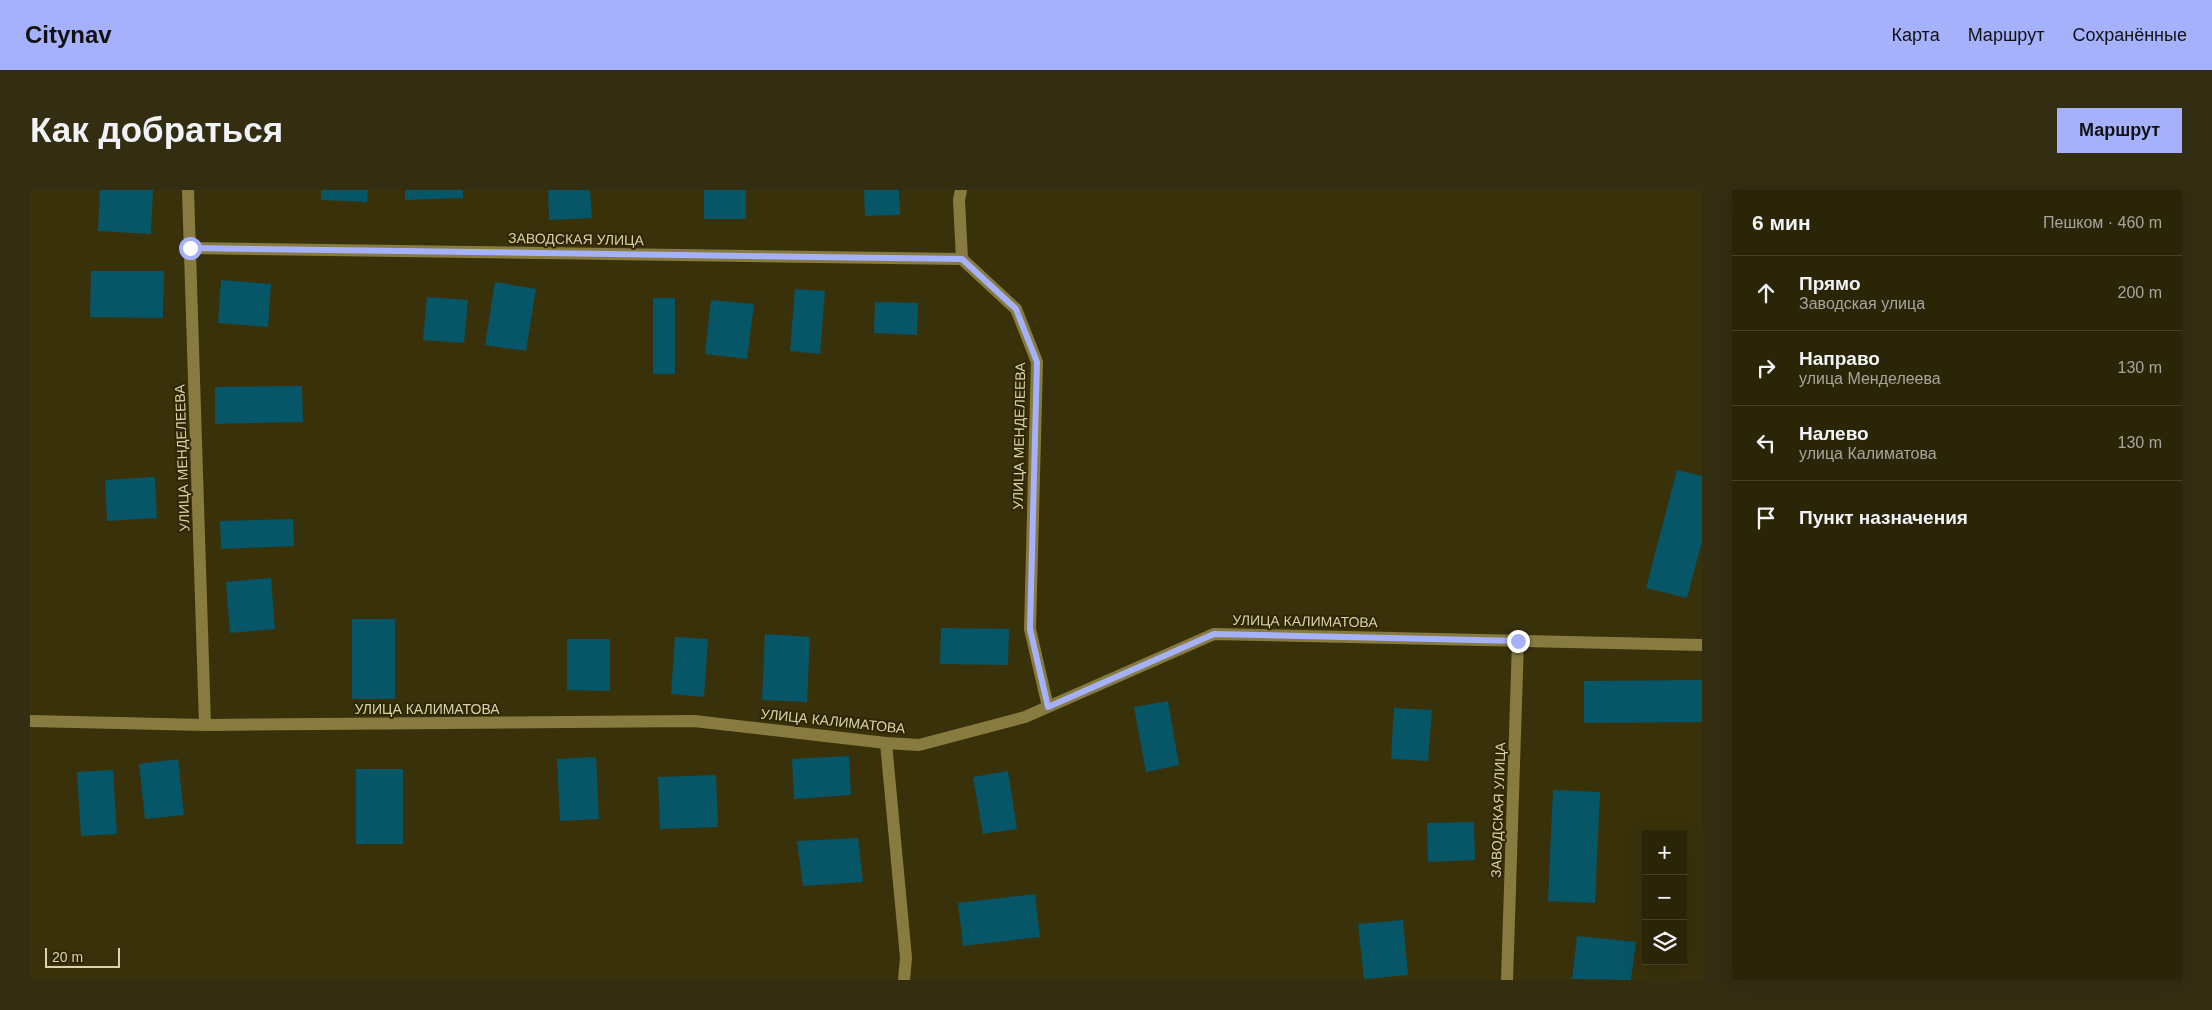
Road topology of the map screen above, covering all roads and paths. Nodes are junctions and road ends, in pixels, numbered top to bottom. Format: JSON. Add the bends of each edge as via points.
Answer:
{"nodes":[{"id":1,"x":188,"y":190,"type":"edge"},
{"id":2,"x":961,"y":190,"type":"edge"},
{"id":3,"x":190,"y":248,"type":"junction"},
{"id":4,"x":962,"y":259,"type":"junction"},
{"id":5,"x":1518,"y":641,"type":"junction"},
{"id":6,"x":1702,"y":645,"type":"edge"},
{"id":7,"x":1048,"y":707,"type":"junction"},
{"id":8,"x":30,"y":721,"type":"edge"},
{"id":9,"x":205,"y":726,"type":"junction"},
{"id":10,"x":886,"y":744,"type":"junction"},
{"id":11,"x":904,"y":980,"type":"edge"},
{"id":12,"x":1507,"y":980,"type":"edge"}],
"edges":[{"from":1,"to":3,"type":"street","name":"УЛИЦА МЕНДЕЛЕЕВА"},
{"from":2,"to":4,"type":"street"},
{"from":3,"to":4,"type":"street","name":"ЗАВОДСКАЯ УЛИЦА"},
{"from":3,"to":9,"type":"street","name":"УЛИЦА МЕНДЕЛЕЕВА"},
{"from":4,"to":7,"type":"street","name":"УЛИЦА МЕНДЕЛЕЕВА","via":[[1016,309],[1037,362],[1030,629]]},
{"from":5,"to":6,"type":"street","name":"УЛИЦА КАЛИМАТОВА"},
{"from":5,"to":7,"type":"street","name":"УЛИЦА КАЛИМАТОВА","via":[[1214,634]]},
{"from":5,"to":12,"type":"street","name":"ЗАВОДСКАЯ УЛИЦА"},
{"from":7,"to":10,"type":"street","name":"УЛИЦА КАЛИМАТОВА","via":[[1025,718],[919,745]]},
{"from":8,"to":9,"type":"street","name":"УЛИЦА КАЛИМАТОВА"},
{"from":9,"to":10,"type":"street","name":"УЛИЦА КАЛИМАТОВА","via":[[694,721]]},
{"from":10,"to":11,"type":"street","via":[[906,958]]}]}
